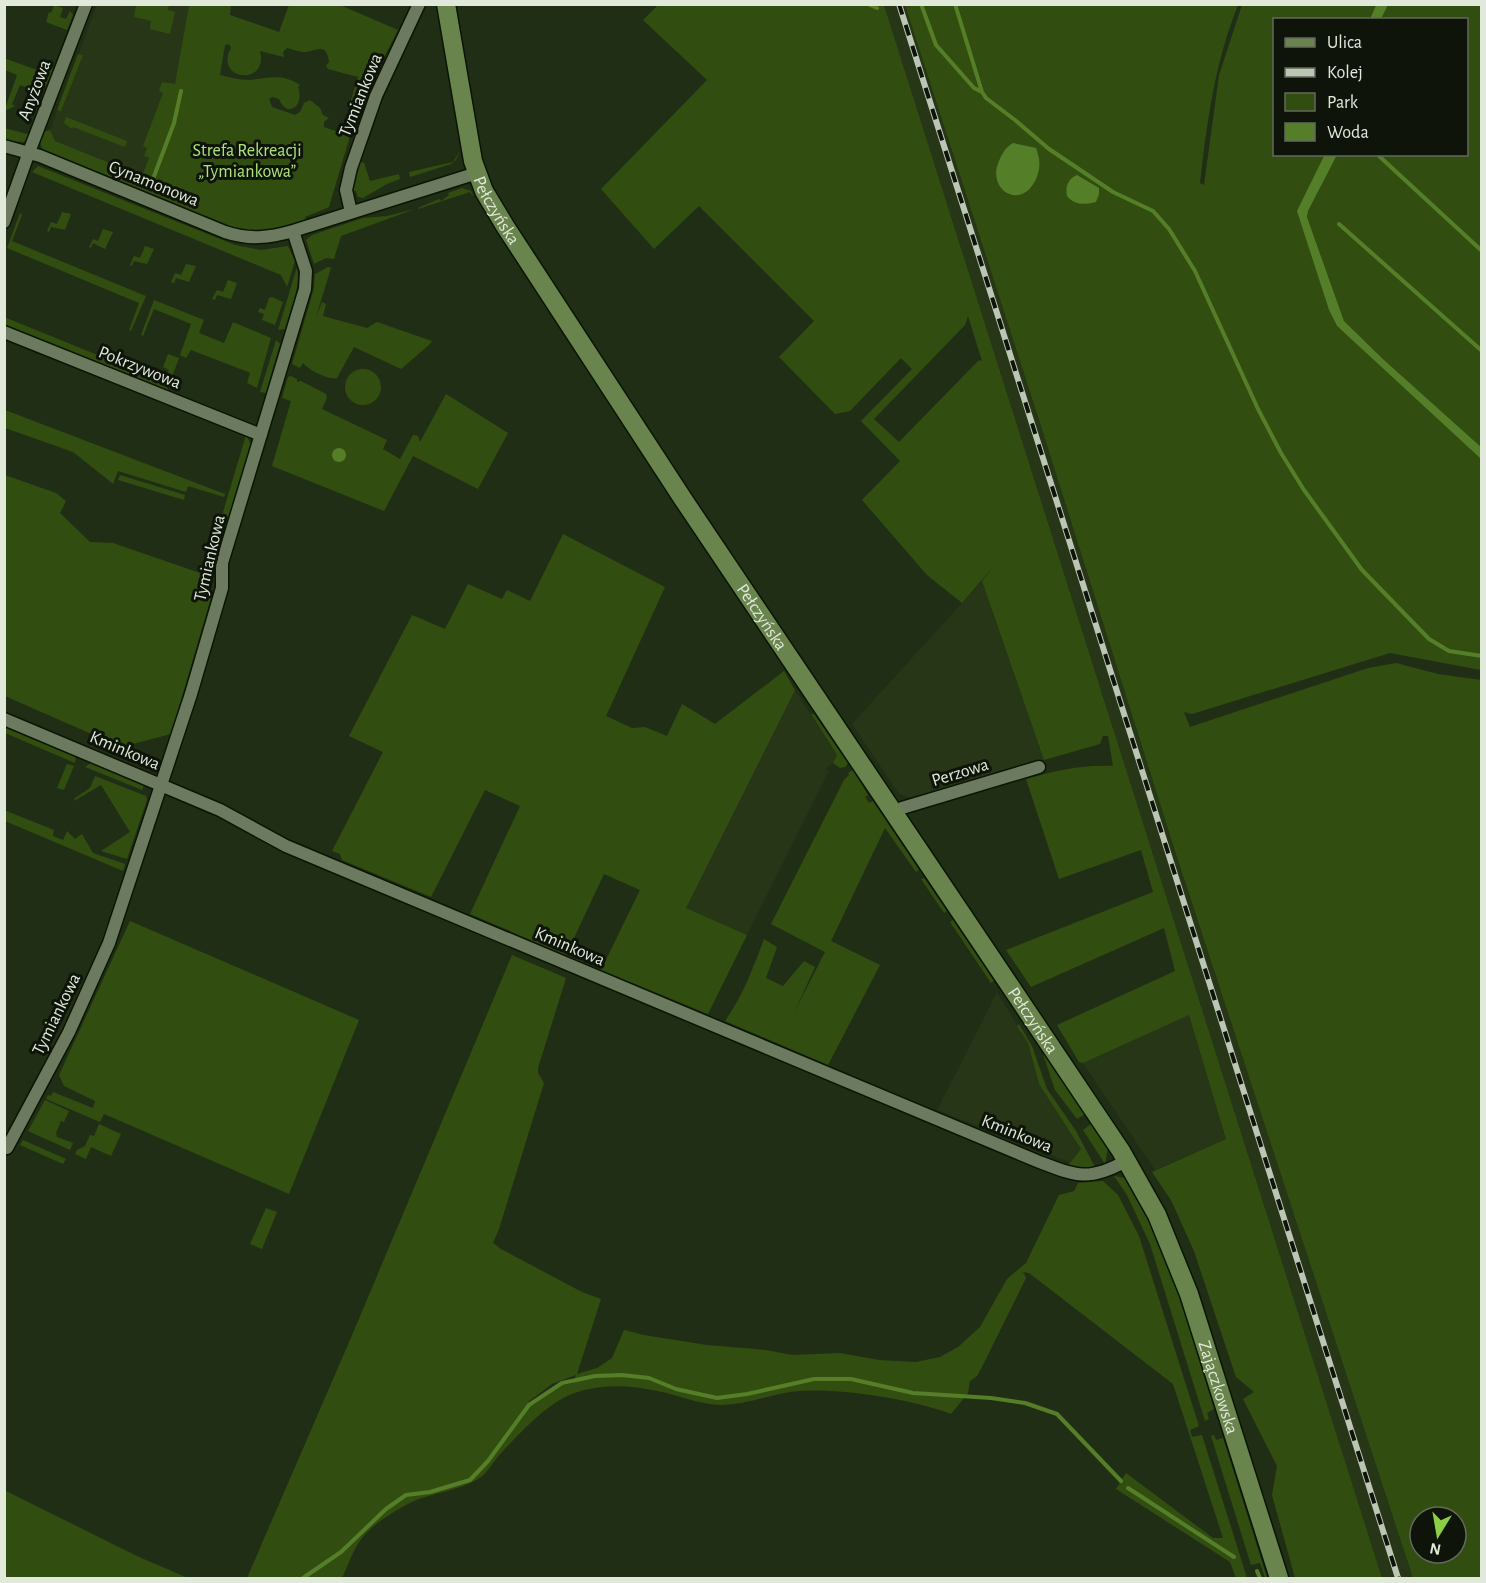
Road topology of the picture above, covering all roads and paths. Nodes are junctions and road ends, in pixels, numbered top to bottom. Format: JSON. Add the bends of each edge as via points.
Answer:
{"nodes":[{"id":1,"x":86,"y":4,"type":"edge"},
{"id":2,"x":419,"y":4,"type":"edge"},
{"id":3,"x":446,"y":4,"type":"edge"},
{"id":4,"x":4,"y":146,"type":"edge"},
{"id":5,"x":29,"y":152,"type":"junction"},
{"id":6,"x":477,"y":173,"type":"junction"},
{"id":7,"x":351,"y":212,"type":"junction"},
{"id":8,"x":4,"y":222,"type":"edge"},
{"id":9,"x":293,"y":231,"type":"junction"},
{"id":10,"x":4,"y":332,"type":"edge"},
{"id":11,"x":261,"y":435,"type":"junction"},
{"id":12,"x":4,"y":719,"type":"edge"},
{"id":13,"x":1039,"y":767,"type":"dead end"},
{"id":14,"x":162,"y":785,"type":"junction"},
{"id":15,"x":893,"y":814,"type":"junction"},
{"id":16,"x":7,"y":1148,"type":"dead end"},
{"id":17,"x":1126,"y":1161,"type":"junction"},
{"id":18,"x":1149,"y":1199,"type":"joint"},
{"id":19,"x":1279,"y":1578,"type":"edge"}],
"edges":[{"from":1,"to":5,"type":"street","name":"Anyżowa"},
{"from":2,"to":7,"type":"street","name":"Tymiankowa","via":[[374,103],[351,168],[346,190]]},
{"from":3,"to":6,"type":"main road","name":"Pełczyńska"},
{"from":4,"to":5,"type":"street","name":"Cynamonowa"},
{"from":5,"to":8,"type":"street","name":"Anyżowa"},
{"from":5,"to":9,"type":"street","name":"Cynamonowa","via":[[232,234],[258,238]]},
{"from":6,"to":7,"type":"street"},
{"from":6,"to":15,"type":"main road","name":"Pełczyńska","via":[[522,253]]},
{"from":7,"to":9,"type":"street"},
{"from":9,"to":11,"type":"street","name":"Tymiankowa","via":[[306,282]]},
{"from":10,"to":11,"type":"street","name":"Pokrzywowa"},
{"from":11,"to":14,"type":"street","name":"Tymiankowa","via":[[222,563],[222,588]]},
{"from":12,"to":14,"type":"street","name":"Kminkowa"},
{"from":13,"to":15,"type":"street","name":"Perzowa"},
{"from":14,"to":16,"type":"street","name":"Tymiankowa","via":[[106,951],[69,1032]]},
{"from":14,"to":17,"type":"street","name":"Kminkowa","via":[[220,810],[286,846],[1037,1161],[1085,1176]]},
{"from":15,"to":17,"type":"main road","name":"Pełczyńska"},
{"from":17,"to":18,"type":"main road","name":"Pełczyńska"},
{"from":18,"to":19,"type":"main road","name":"Zajączkowska","via":[[1189,1294]]}]}
